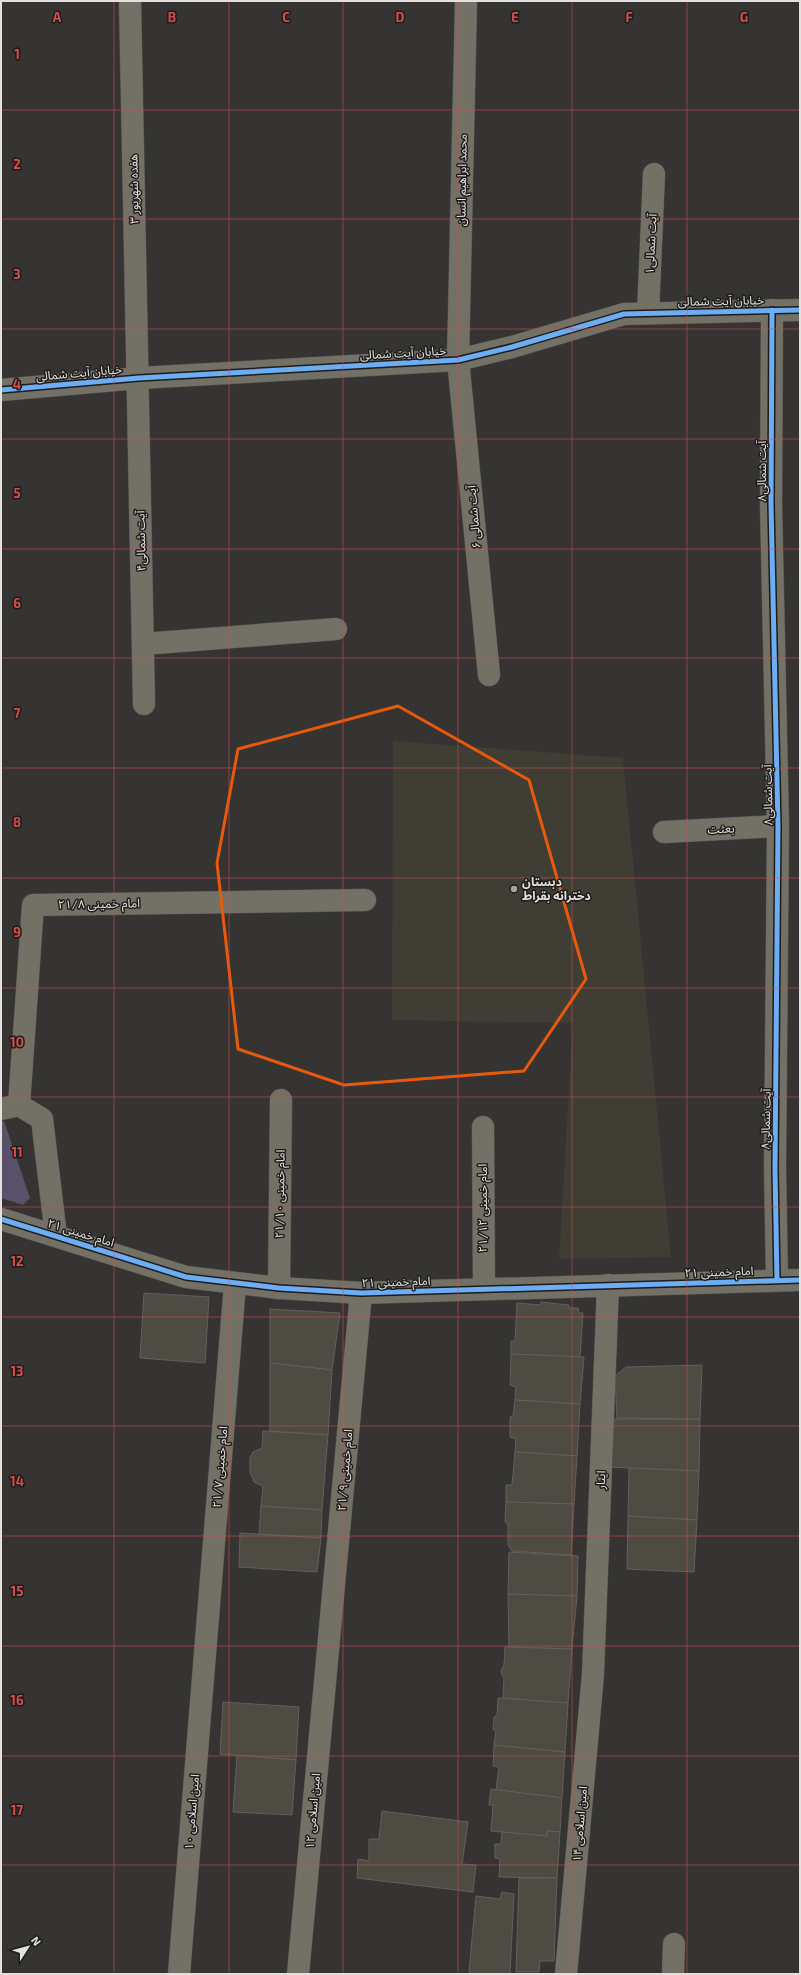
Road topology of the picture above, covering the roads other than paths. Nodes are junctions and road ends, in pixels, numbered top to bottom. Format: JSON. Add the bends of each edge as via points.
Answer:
{"nodes":[{"id":1,"x":130,"y":1,"type":"edge"},
{"id":2,"x":466,"y":1,"type":"edge"},
{"id":3,"x":654,"y":174,"type":"dead end"},
{"id":4,"x":772,"y":310,"type":"junction"},
{"id":5,"x":800,"y":310,"type":"edge"},
{"id":6,"x":648,"y":313,"type":"junction"},
{"id":7,"x":458,"y":360,"type":"junction"},
{"id":8,"x":139,"y":378,"type":"junction"},
{"id":9,"x":1,"y":390,"type":"edge"},
{"id":10,"x":336,"y":629,"type":"dead end"},
{"id":11,"x":143,"y":644,"type":"junction"},
{"id":12,"x":489,"y":675,"type":"dead end"},
{"id":13,"x":144,"y":704,"type":"dead end"},
{"id":14,"x":778,"y":826,"type":"junction"},
{"id":15,"x":664,"y":832,"type":"dead end"},
{"id":16,"x":365,"y":900,"type":"dead end"},
{"id":17,"x":281,"y":1100,"type":"dead end"},
{"id":18,"x":10,"y":1107,"type":"edge"},
{"id":19,"x":483,"y":1127,"type":"dead end"},
{"id":20,"x":1,"y":1219,"type":"edge"},
{"id":21,"x":56,"y":1236,"type":"junction"},
{"id":22,"x":777,"y":1280,"type":"junction"},
{"id":23,"x":800,"y":1280,"type":"edge"},
{"id":24,"x":235,"y":1284,"type":"junction"},
{"id":25,"x":608,"y":1285,"type":"junction"},
{"id":26,"x":279,"y":1288,"type":"junction"},
{"id":27,"x":484,"y":1289,"type":"junction"},
{"id":28,"x":362,"y":1293,"type":"junction"},
{"id":29,"x":328,"y":1648,"type":"joint"},
{"id":30,"x":205,"y":1651,"type":"joint"},
{"id":31,"x":593,"y":1674,"type":"joint"},
{"id":32,"x":674,"y":1944,"type":"dead end"},
{"id":33,"x":179,"y":1974,"type":"edge"},
{"id":34,"x":298,"y":1974,"type":"edge"},
{"id":35,"x":566,"y":1974,"type":"edge"},
{"id":36,"x":673,"y":1974,"type":"edge"}],
"edges":[{"from":1,"to":8,"type":"street","name":"هفده شهریور ۳"},
{"from":2,"to":7,"type":"street","name":"محمد ابراهیم انسان"},
{"from":3,"to":6,"type":"street","name":"آیت شمالی۱"},
{"from":4,"to":5,"type":"street","name":"خیابان آیت شمالی"},
{"from":4,"to":6,"type":"street","name":"خیابان آیت شمالی"},
{"from":4,"to":14,"type":"street","name":"آیت شمالی۸","via":[[771,504]]},
{"from":6,"to":7,"type":"street","name":"خیابان آیت شمالی","via":[[624,314]]},
{"from":7,"to":8,"type":"street","name":"خیابان آیت شمالی"},
{"from":7,"to":12,"type":"street","name":"آیت شمالی ۶"},
{"from":8,"to":9,"type":"street","name":"خیابان آیت شمالی"},
{"from":8,"to":11,"type":"street","name":"آیت شمالی۴"},
{"from":10,"to":11,"type":"street"},
{"from":11,"to":13,"type":"street","name":"آیت شمالی۴"},
{"from":14,"to":15,"type":"street","name":"بعثت"},
{"from":14,"to":22,"type":"street","name":"آیت شمالی۸","via":[[775,1169]]},
{"from":16,"to":18,"type":"street","name":"امام خمینی ۲۱/۸","via":[[33,905]]},
{"from":17,"to":26,"type":"street","name":"امام خمینی ۲۱/۱۰"},
{"from":18,"to":21,"type":"street","via":[[42,1119]]},
{"from":19,"to":27,"type":"street","name":"امام خمینی ۲۱/۱۲"},
{"from":20,"to":21,"type":"street","name":"امام خمینی ۲۱"},
{"from":21,"to":24,"type":"street","name":"امام خمینی ۲۱","via":[[186,1277]]},
{"from":22,"to":23,"type":"street","name":"امام خمینی ۲۱"},
{"from":22,"to":25,"type":"street","name":"امام خمینی ۲۱"},
{"from":24,"to":26,"type":"street","name":"امام خمینی ۲۱"},
{"from":24,"to":30,"type":"street","name":"امام خمینی ۲۱/۷"},
{"from":25,"to":27,"type":"street","name":"امام خمینی ۲۱"},
{"from":25,"to":31,"type":"street","name":"ایثار"},
{"from":26,"to":28,"type":"street","name":"امام خمینی ۲۱"},
{"from":27,"to":28,"type":"street","name":"امام خمینی ۲۱"},
{"from":28,"to":29,"type":"street","name":"امام خمینی ۲۱/۹"},
{"from":29,"to":34,"type":"street","name":"امین اسلامی ۱۲"},
{"from":30,"to":33,"type":"street","name":"امین اسلامی ۱۰"},
{"from":31,"to":35,"type":"street","name":"امین اسلامی ۱۴"},
{"from":32,"to":36,"type":"street"}]}
